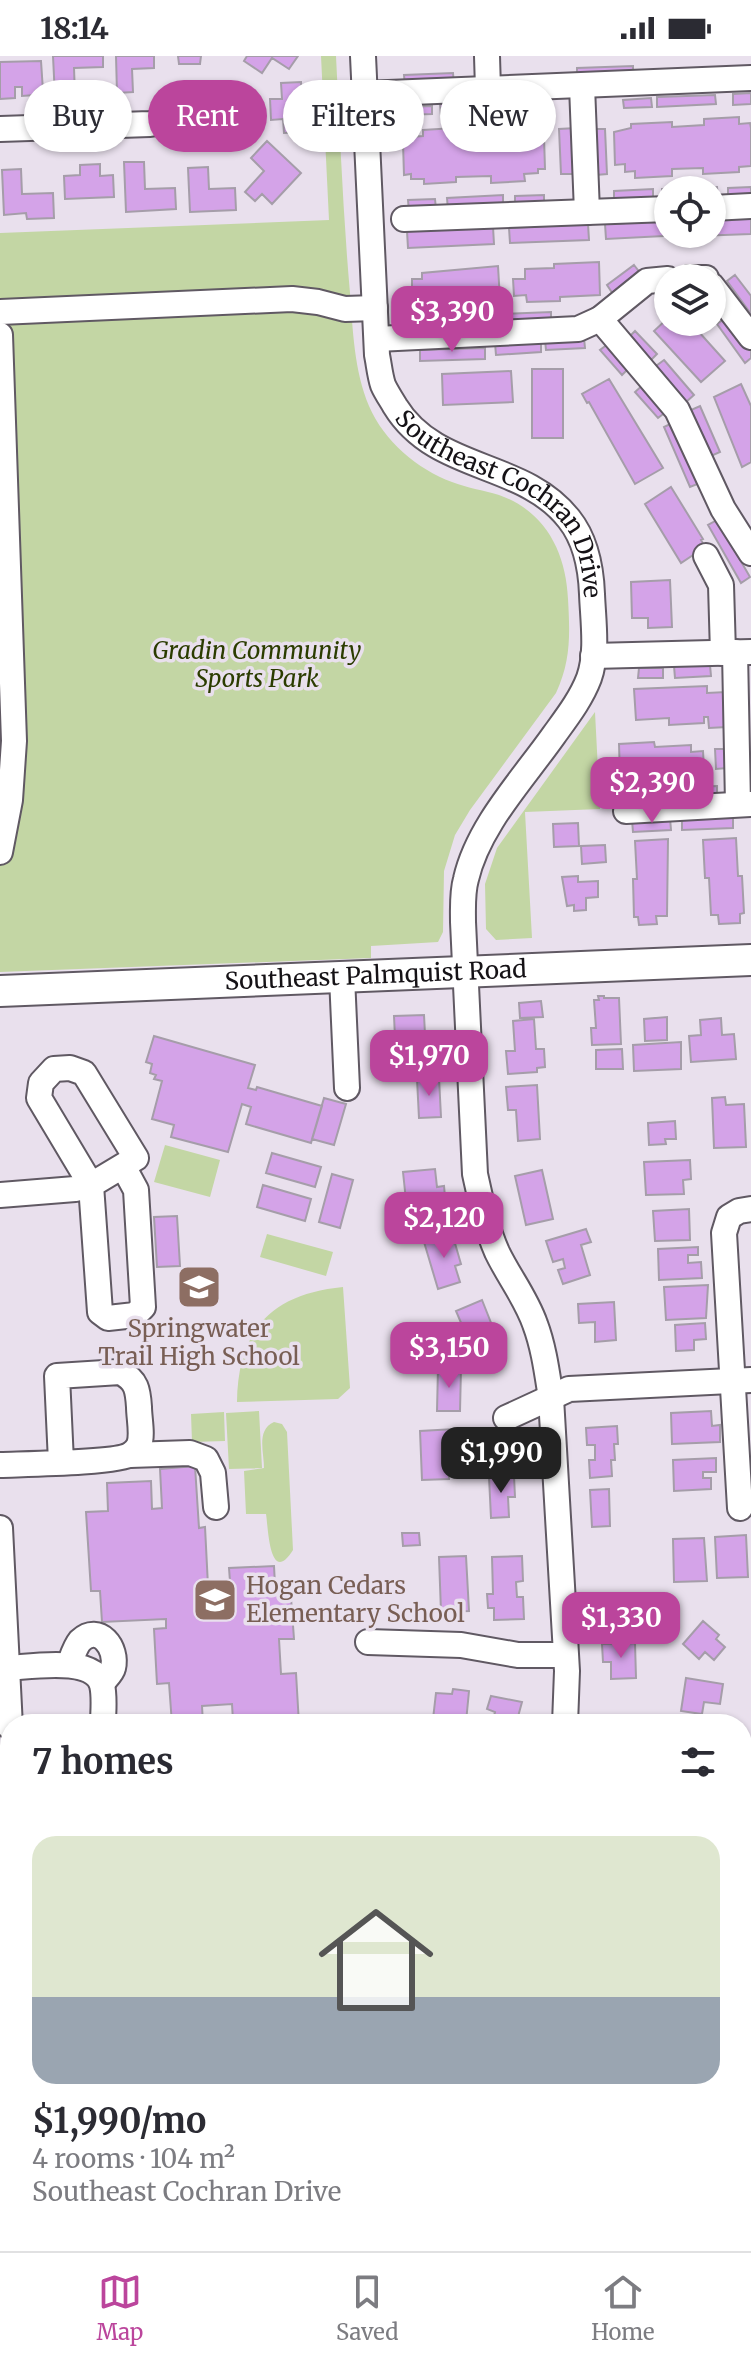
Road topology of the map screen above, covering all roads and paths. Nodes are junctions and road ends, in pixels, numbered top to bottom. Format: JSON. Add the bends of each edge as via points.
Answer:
{"nodes":[{"id":1,"x":363,"y":56,"type":"edge"},
{"id":2,"x":487,"y":56,"type":"edge"},
{"id":3,"x":699,"y":56,"type":"edge"},
{"id":4,"x":751,"y":78,"type":"edge"},
{"id":5,"x":364,"y":80,"type":"edge"},
{"id":6,"x":488,"y":80,"type":"edge"},
{"id":7,"x":700,"y":81,"type":"junction"},
{"id":8,"x":582,"y":86,"type":"junction"},
{"id":9,"x":556,"y":87,"type":"edge"},
{"id":10,"x":148,"y":124,"type":"edge"},
{"id":11,"x":0,"y":129,"type":"edge"},
{"id":12,"x":367,"y":152,"type":"edge"},
{"id":13,"x":751,"y":206,"type":"edge"},
{"id":14,"x":726,"y":207,"type":"edge"},
{"id":15,"x":654,"y":210,"type":"edge"},
{"id":16,"x":587,"y":212,"type":"junction"},
{"id":17,"x":404,"y":219,"type":"dead end"},
{"id":18,"x":654,"y":280,"type":"edge"},
{"id":19,"x":726,"y":304,"type":"edge"},
{"id":20,"x":375,"y":308,"type":"junction"},
{"id":21,"x":0,"y":312,"type":"edge"},
{"id":22,"x":600,"y":319,"type":"junction"},
{"id":23,"x":0,"y":335,"type":"edge"},
{"id":24,"x":751,"y":337,"type":"edge"},
{"id":25,"x":377,"y":339,"type":"junction"},
{"id":26,"x":2,"y":462,"type":"edge"},
{"id":27,"x":748,"y":539,"type":"edge"},
{"id":28,"x":706,"y":556,"type":"dead end"},
{"id":29,"x":5,"y":632,"type":"edge"},
{"id":30,"x":736,"y":652,"type":"edge"},
{"id":31,"x":593,"y":656,"type":"junction"},
{"id":32,"x":745,"y":804,"type":"edge"},
{"id":33,"x":626,"y":811,"type":"dead end"},
{"id":34,"x":2,"y":824,"type":"edge"},
{"id":35,"x":0,"y":852,"type":"edge"},
{"id":36,"x":751,"y":960,"type":"edge"},
{"id":37,"x":465,"y":971,"type":"junction"},
{"id":38,"x":342,"y":977,"type":"junction"},
{"id":39,"x":0,"y":991,"type":"edge"},
{"id":40,"x":347,"y":1088,"type":"dead end"},
{"id":41,"x":123,"y":1166,"type":"junction"},
{"id":42,"x":91,"y":1185,"type":"junction"},
{"id":43,"x":0,"y":1195,"type":"edge"},
{"id":44,"x":751,"y":1209,"type":"edge"},
{"id":45,"x":742,"y":1380,"type":"edge"},
{"id":46,"x":551,"y":1398,"type":"junction"},
{"id":47,"x":506,"y":1418,"type":"dead end"},
{"id":48,"x":130,"y":1455,"type":"junction"},
{"id":49,"x":61,"y":1462,"type":"junction"},
{"id":50,"x":0,"y":1465,"type":"edge"},
{"id":51,"x":216,"y":1507,"type":"dead end"},
{"id":52,"x":740,"y":1508,"type":"dead end"},
{"id":53,"x":0,"y":1528,"type":"edge"},
{"id":54,"x":368,"y":1642,"type":"dead end"},
{"id":55,"x":565,"y":1655,"type":"junction"},
{"id":56,"x":69,"y":1665,"type":"junction"},
{"id":57,"x":5,"y":1680,"type":"edge"},
{"id":58,"x":102,"y":1683,"type":"junction"},
{"id":59,"x":9,"y":1714,"type":"edge"},
{"id":60,"x":103,"y":1714,"type":"edge"},
{"id":61,"x":565,"y":1714,"type":"edge"}],
"edges":[{"from":1,"to":5,"type":"street","name":"Southeast Cochran Drive"},
{"from":2,"to":6,"type":"street"},
{"from":3,"to":7,"type":"street"},
{"from":4,"to":7,"type":"street"},
{"from":7,"to":8,"type":"street"},
{"from":8,"to":9,"type":"street"},
{"from":8,"to":16,"type":"street"},
{"from":10,"to":11,"type":"street"},
{"from":12,"to":20,"type":"street","name":"Southeast Cochran Drive"},
{"from":13,"to":14,"type":"street"},
{"from":15,"to":16,"type":"street"},
{"from":16,"to":17,"type":"street"},
{"from":18,"to":22,"type":"street"},
{"from":19,"to":24,"type":"street"},
{"from":20,"to":21,"type":"street","via":[[345,309],[292,299]]},
{"from":20,"to":25,"type":"street","name":"Southeast Cochran Drive"},
{"from":22,"to":25,"type":"street","via":[[578,329]]},
{"from":22,"to":27,"type":"street","via":[[677,410],[723,509]]},
{"from":23,"to":26,"type":"street"},
{"from":25,"to":31,"type":"street","name":"Southeast Cochran Drive","via":[[384,387],[403,418],[434,447],[521,480],[555,501],[573,523],[591,579]]},
{"from":26,"to":29,"type":"street"},
{"from":28,"to":30,"type":"street","via":[[721,585]]},
{"from":29,"to":34,"type":"street","via":[[14,741],[10,800]]},
{"from":30,"to":31,"type":"street"},
{"from":30,"to":32,"type":"street"},
{"from":31,"to":37,"type":"street","name":"Southeast Cochran Drive","via":[[579,699],[476,851],[465,880]]},
{"from":32,"to":33,"type":"street"},
{"from":34,"to":35,"type":"street"},
{"from":36,"to":37,"type":"main road","name":"Southeast Palmquist Road"},
{"from":37,"to":38,"type":"main road","name":"Southeast Palmquist Road"},
{"from":37,"to":46,"type":"street","name":"Southeast Cochran Drive","via":[[475,1174],[483,1214],[536,1325]]},
{"from":38,"to":39,"type":"main road","name":"Southeast Palmquist Road"},
{"from":38,"to":40,"type":"street"},
{"from":41,"to":42,"type":"street"},
{"from":41,"to":42,"type":"street","via":[[136,1158],[84,1073],[54,1069],[41,1083],[39,1098]]},
{"from":41,"to":42,"type":"street","via":[[136,1190],[143,1307],[135,1315],[108,1318],[100,1312]]},
{"from":42,"to":43,"type":"street"},
{"from":44,"to":45,"type":"street","via":[[729,1217],[724,1233]]},
{"from":45,"to":46,"type":"street","via":[[569,1389]]},
{"from":45,"to":52,"type":"street"},
{"from":46,"to":47,"type":"street"},
{"from":46,"to":55,"type":"street","name":"Southeast Cochran Drive"},
{"from":48,"to":49,"type":"street"},
{"from":48,"to":49,"type":"street","via":[[139,1445],[140,1429],[137,1387],[128,1376],[57,1376]]},
{"from":48,"to":51,"type":"street","via":[[190,1453],[206,1459]]},
{"from":49,"to":50,"type":"street"},
{"from":53,"to":57,"type":"street"},
{"from":54,"to":55,"type":"street"},
{"from":55,"to":61,"type":"street","name":"Southeast Cochran Drive"},
{"from":56,"to":57,"type":"street"},
{"from":56,"to":58,"type":"street","via":[[91,1670]]},
{"from":56,"to":58,"type":"street","via":[[82,1639],[95,1635],[107,1640],[114,1651],[113,1670]]},
{"from":57,"to":59,"type":"street"},
{"from":58,"to":60,"type":"street"}]}
